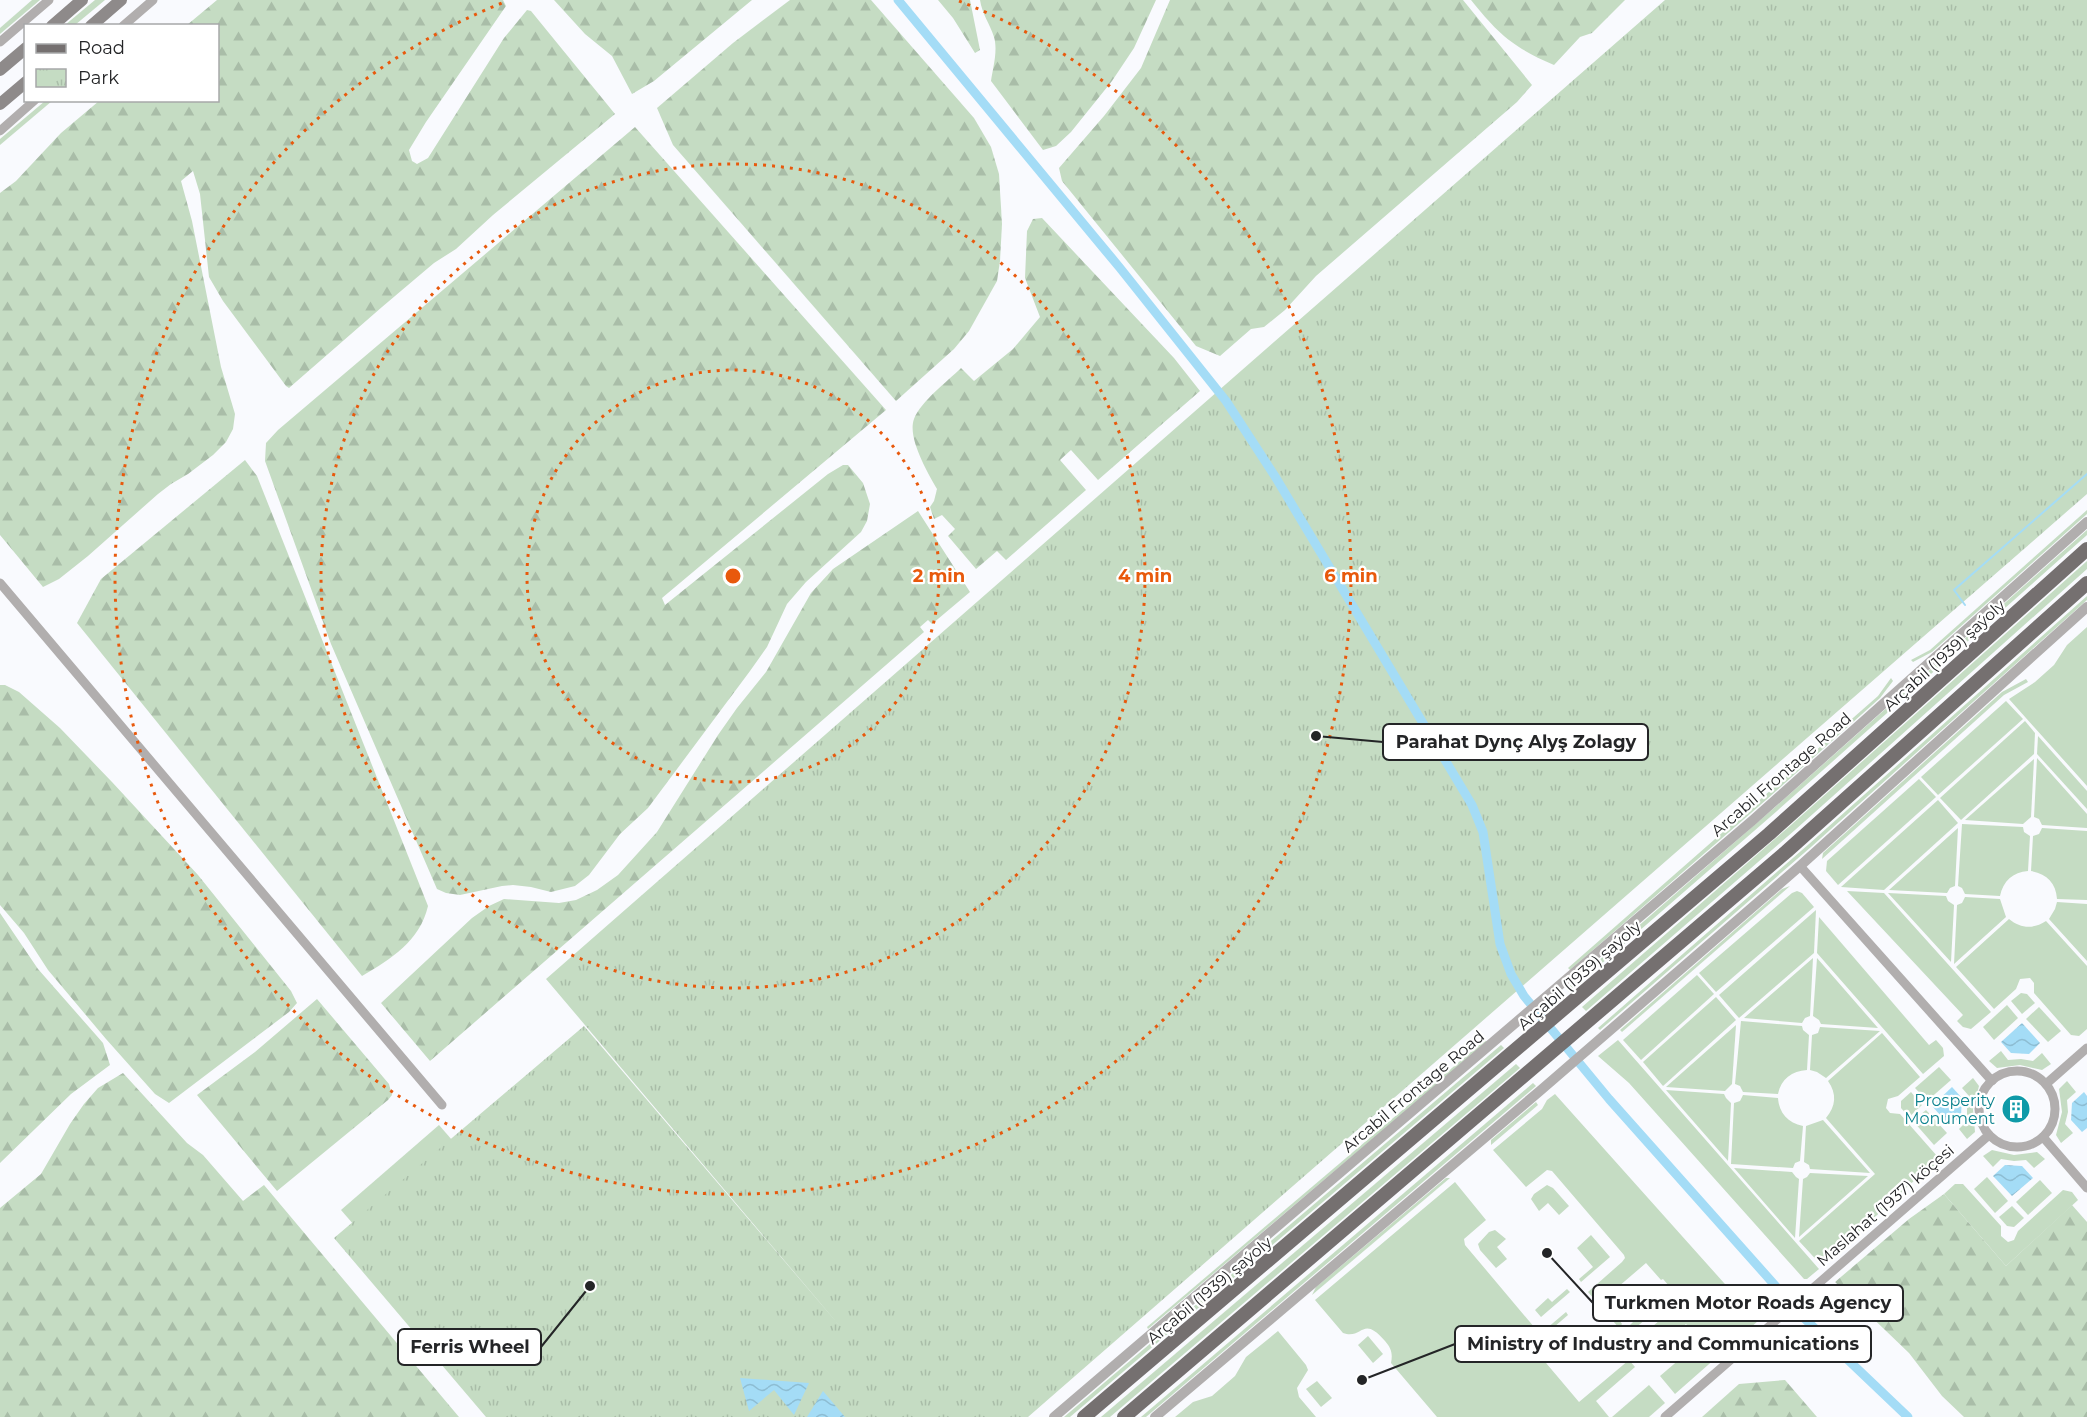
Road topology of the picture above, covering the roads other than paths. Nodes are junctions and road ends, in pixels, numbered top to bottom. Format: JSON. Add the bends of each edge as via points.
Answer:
{"nodes":[{"id":1,"x":49,"y":0,"type":"edge"},
{"id":2,"x":82,"y":0,"type":"edge"},
{"id":3,"x":121,"y":0,"type":"edge"},
{"id":4,"x":153,"y":0,"type":"edge"},
{"id":5,"x":54,"y":24,"type":"edge"},
{"id":6,"x":93,"y":24,"type":"edge"},
{"id":7,"x":125,"y":24,"type":"edge"},
{"id":8,"x":0,"y":42,"type":"edge"},
{"id":9,"x":24,"y":50,"type":"edge"},
{"id":10,"x":0,"y":70,"type":"edge"},
{"id":11,"x":24,"y":84,"type":"edge"},
{"id":12,"x":34,"y":102,"type":"edge"},
{"id":13,"x":0,"y":104,"type":"edge"},
{"id":14,"x":0,"y":131,"type":"edge"},
{"id":15,"x":2087,"y":522,"type":"edge"},
{"id":16,"x":2087,"y":549,"type":"edge"},
{"id":17,"x":0,"y":582,"type":"edge"},
{"id":18,"x":2087,"y":584,"type":"edge"},
{"id":19,"x":2087,"y":607,"type":"edge"},
{"id":20,"x":1800,"y":866,"type":"junction"},
{"id":21,"x":2087,"y":1048,"type":"edge"},
{"id":22,"x":1992,"y":1081,"type":"junction"},
{"id":23,"x":2046,"y":1084,"type":"junction"},
{"id":24,"x":442,"y":1104,"type":"dead end"},
{"id":25,"x":1989,"y":1135,"type":"junction"},
{"id":26,"x":2043,"y":1137,"type":"junction"},
{"id":27,"x":2087,"y":1188,"type":"edge"},
{"id":28,"x":1054,"y":1417,"type":"edge"},
{"id":29,"x":1084,"y":1417,"type":"edge"},
{"id":30,"x":1125,"y":1417,"type":"edge"},
{"id":31,"x":1155,"y":1417,"type":"edge"},
{"id":32,"x":1665,"y":1417,"type":"edge"}],
"edges":[{"from":1,"to":8,"type":"street"},
{"from":2,"to":5,"type":"main road"},
{"from":3,"to":6,"type":"main road"},
{"from":4,"to":7,"type":"street"},
{"from":9,"to":10,"type":"main road"},
{"from":11,"to":13,"type":"main road"},
{"from":12,"to":14,"type":"street"},
{"from":15,"to":28,"type":"street","name":"Arcabil Frontage Road","via":[[1753,820]]},
{"from":16,"to":29,"type":"main road","name":"Arçabil (1939) şaýoly","via":[[1769,834]]},
{"from":17,"to":24,"type":"street"},
{"from":18,"to":30,"type":"main road","via":[[1786,852]]},
{"from":19,"to":20,"type":"street"},
{"from":20,"to":22,"type":"street"},
{"from":20,"to":31,"type":"street"},
{"from":21,"to":23,"type":"street"},
{"from":22,"to":23,"type":"street","via":[[2003,1074],[2023,1072]]},
{"from":22,"to":25,"type":"street","via":[[1979,1111]]},
{"from":23,"to":26,"type":"street","via":[[2055,1108],[2051,1127]]},
{"from":25,"to":26,"type":"street","via":[[2012,1147]]},
{"from":25,"to":32,"type":"street","name":"Maslahat (1937) köçesi"},
{"from":26,"to":27,"type":"street"}]}
